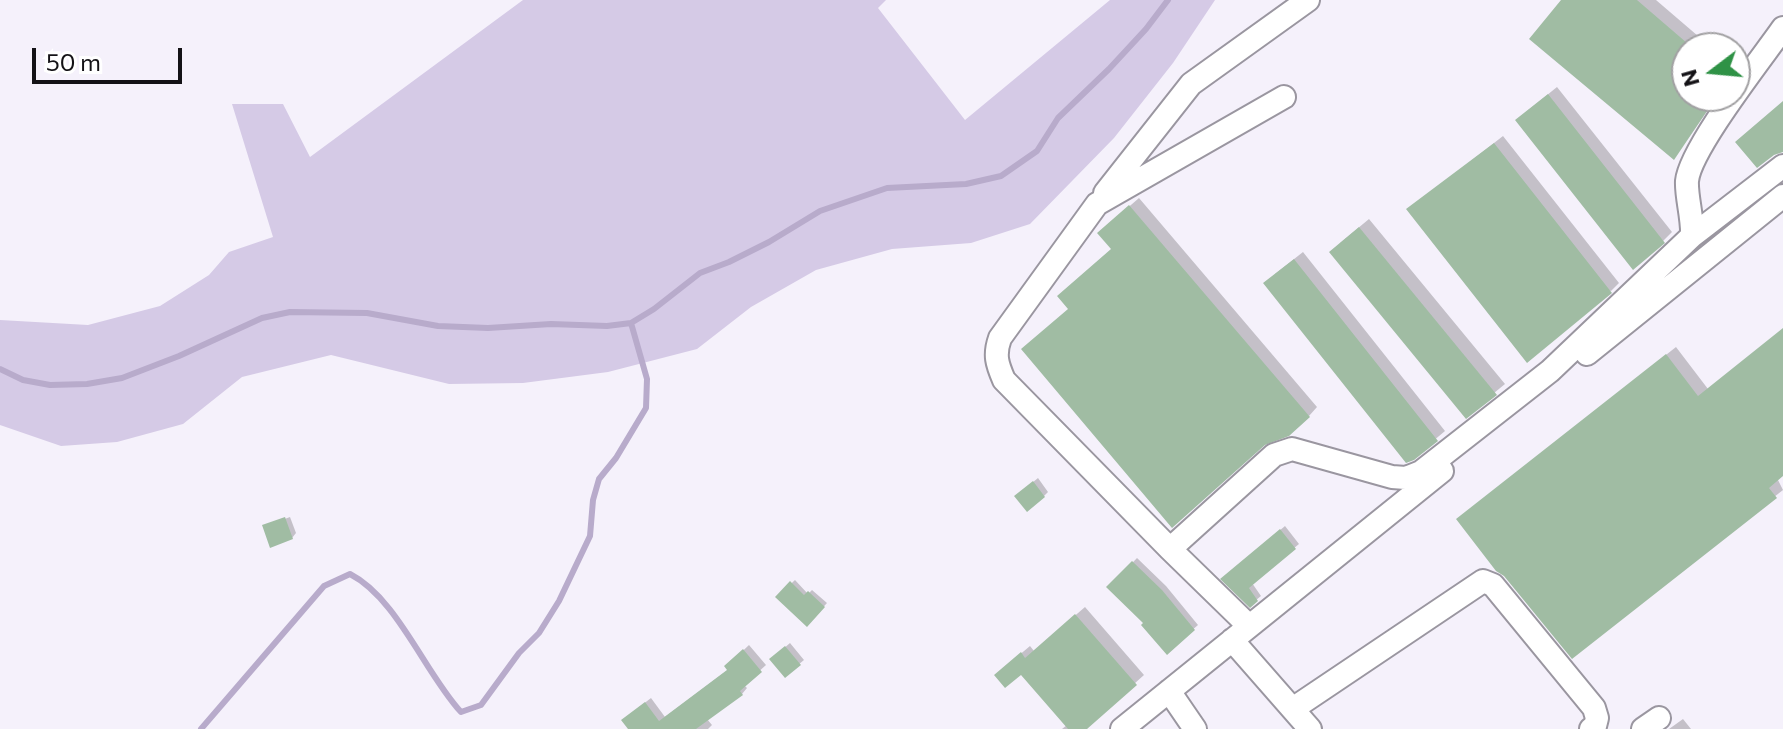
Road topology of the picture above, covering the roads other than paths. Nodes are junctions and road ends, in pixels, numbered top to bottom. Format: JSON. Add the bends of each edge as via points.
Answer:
{"nodes":[{"id":1,"x":1308,"y":0,"type":"edge"},
{"id":2,"x":1783,"y":28,"type":"edge"},
{"id":3,"x":1284,"y":97,"type":"dead end"},
{"id":4,"x":1783,"y":166,"type":"edge"},
{"id":5,"x":1783,"y":196,"type":"edge"},
{"id":6,"x":1097,"y":204,"type":"junction"},
{"id":7,"x":1692,"y":236,"type":"junction"},
{"id":8,"x":1170,"y":549,"type":"junction"},
{"id":9,"x":1241,"y":633,"type":"junction"},
{"id":10,"x":1169,"y":691,"type":"junction"},
{"id":11,"x":1294,"y":708,"type":"junction"},
{"id":12,"x":1122,"y":729,"type":"edge"},
{"id":13,"x":1195,"y":729,"type":"edge"},
{"id":14,"x":1310,"y":729,"type":"edge"},
{"id":15,"x":1591,"y":729,"type":"edge"}],
"edges":[{"from":1,"to":6,"type":"street","via":[[1191,84]]},
{"from":2,"to":7,"type":"street","via":[[1697,151],[1687,180]]},
{"from":3,"to":6,"type":"street"},
{"from":4,"to":7,"type":"street"},
{"from":5,"to":9,"type":"street"},
{"from":6,"to":8,"type":"street","via":[[1000,338],[996,362],[1004,380]]},
{"from":7,"to":8,"type":"street","via":[[1550,371],[1421,472],[1392,477],[1283,450]]},
{"from":8,"to":9,"type":"street"},
{"from":9,"to":10,"type":"street"},
{"from":9,"to":11,"type":"street"},
{"from":10,"to":12,"type":"street"},
{"from":10,"to":13,"type":"street"},
{"from":11,"to":14,"type":"street"},
{"from":11,"to":15,"type":"street","via":[[1483,581],[1493,585],[1594,708],[1597,718]]}]}
